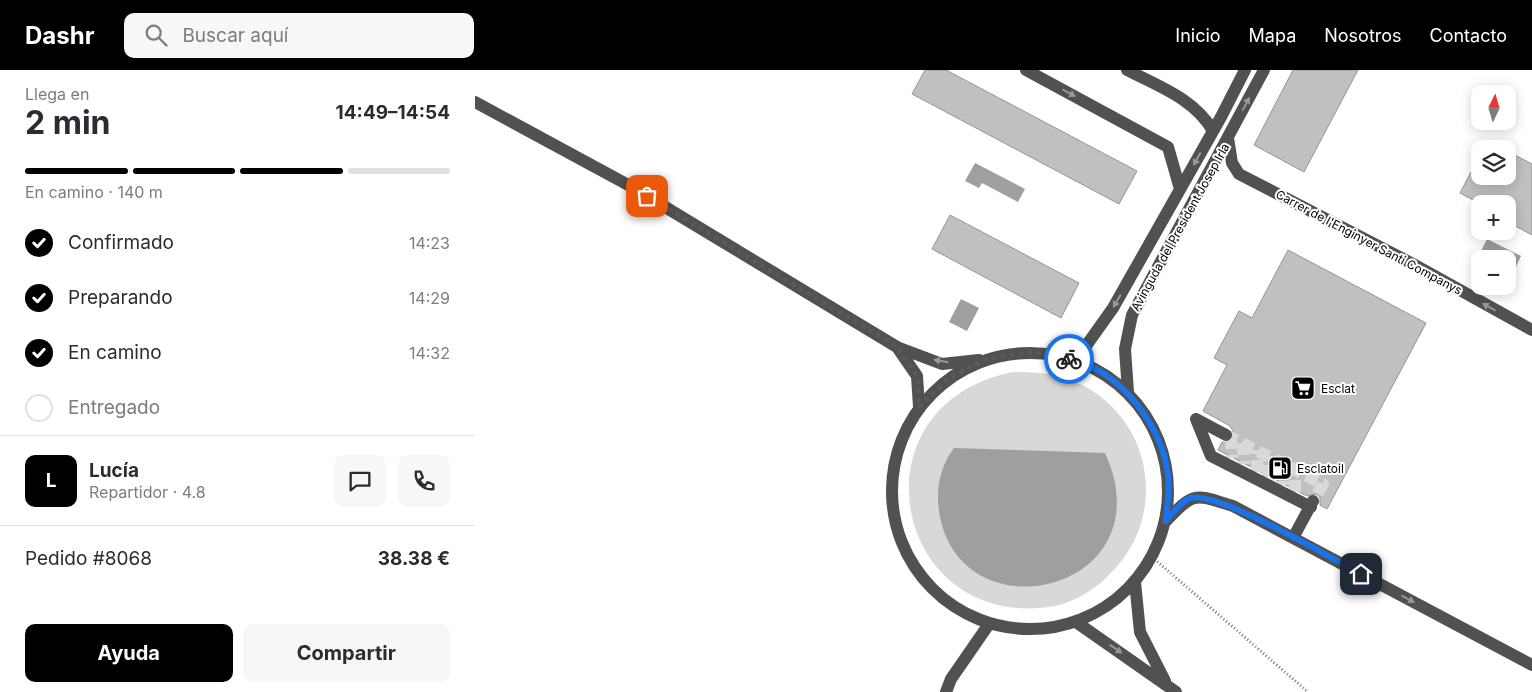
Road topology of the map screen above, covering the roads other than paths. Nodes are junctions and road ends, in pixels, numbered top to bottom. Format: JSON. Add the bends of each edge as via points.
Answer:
{"nodes":[{"id":1,"x":1026,"y":70,"type":"edge"},
{"id":2,"x":1127,"y":70,"type":"edge"},
{"id":3,"x":1242,"y":70,"type":"edge"},
{"id":4,"x":1264,"y":70,"type":"edge"},
{"id":5,"x":475,"y":102,"type":"edge"},
{"id":6,"x":1213,"y":131,"type":"junction"},
{"id":7,"x":1228,"y":138,"type":"junction"},
{"id":8,"x":1180,"y":189,"type":"junction"},
{"id":9,"x":1532,"y":330,"type":"edge"},
{"id":10,"x":897,"y":347,"type":"junction"},
{"id":11,"x":986,"y":359,"type":"junction"},
{"id":12,"x":1076,"y":360,"type":"junction"},
{"id":13,"x":1128,"y":392,"type":"junction"},
{"id":14,"x":919,"y":407,"type":"junction"},
{"id":15,"x":1226,"y":435,"type":"tunnel mouth"},
{"id":16,"x":1166,"y":521,"type":"junction"},
{"id":17,"x":1293,"y":538,"type":"junction"},
{"id":18,"x":1135,"y":582,"type":"junction"},
{"id":19,"x":1076,"y":622,"type":"junction"},
{"id":20,"x":989,"y":624,"type":"junction"},
{"id":21,"x":1532,"y":665,"type":"edge"},
{"id":22,"x":1171,"y":688,"type":"edge"},
{"id":23,"x":946,"y":692,"type":"edge"}],
"edges":[{"from":1,"to":8,"type":"street","one_way":true,"via":[[1168,147]]},
{"from":2,"to":6,"type":"street","via":[[1179,97],[1202,114]]},
{"from":3,"to":6,"type":"street","name":"Avinguda del President Josep Irla"},
{"from":7,"to":4,"type":"street","name":"Avinguda del President Josep Irla","one_way":true},
{"from":5,"to":10,"type":"street","via":[[633,187]]},
{"from":6,"to":8,"type":"street","name":"Avinguda del President Josep Irla","one_way":true},
{"from":9,"to":7,"type":"street","name":"Carrer de l'Enginyer Santi Companys","one_way":true,"via":[[1239,174],[1232,163]]},
{"from":7,"to":13,"type":"street","name":"Avinguda del President Josep Irla","via":[[1132,315],[1125,349]]},
{"from":8,"to":12,"type":"street","name":"Avinguda del President Josep Irla","one_way":true,"via":[[1113,308]]},
{"from":11,"to":10,"type":"street","one_way":true,"via":[[942,364]]},
{"from":10,"to":14,"type":"street","via":[[917,376]]},
{"from":11,"to":12,"type":"street","via":[[1031,352]]},
{"from":11,"to":14,"type":"street","via":[[949,378]]},
{"from":12,"to":13,"type":"street","via":[[1104,374]]},
{"from":13,"to":16,"type":"street","via":[[1155,430],[1168,474]]},
{"from":14,"to":20,"type":"street","via":[[898,446],[891,490],[897,533],[917,573],[949,604]]},
{"from":15,"to":17,"type":"street","via":[[1196,419],[1211,456],[1238,465],[1312,504]]},
{"from":16,"to":17,"type":"street","via":[[1188,499],[1202,496],[1233,506]]},
{"from":16,"to":18,"type":"street","via":[[1152,558]]},
{"from":17,"to":21,"type":"street","one_way":true},
{"from":18,"to":19,"type":"street","via":[[1108,606]]},
{"from":18,"to":22,"type":"street","via":[[1140,632]]},
{"from":19,"to":20,"type":"street","via":[[1033,630]]},
{"from":19,"to":22,"type":"street","one_way":true},
{"from":20,"to":23,"type":"street","via":[[951,679]]}]}
